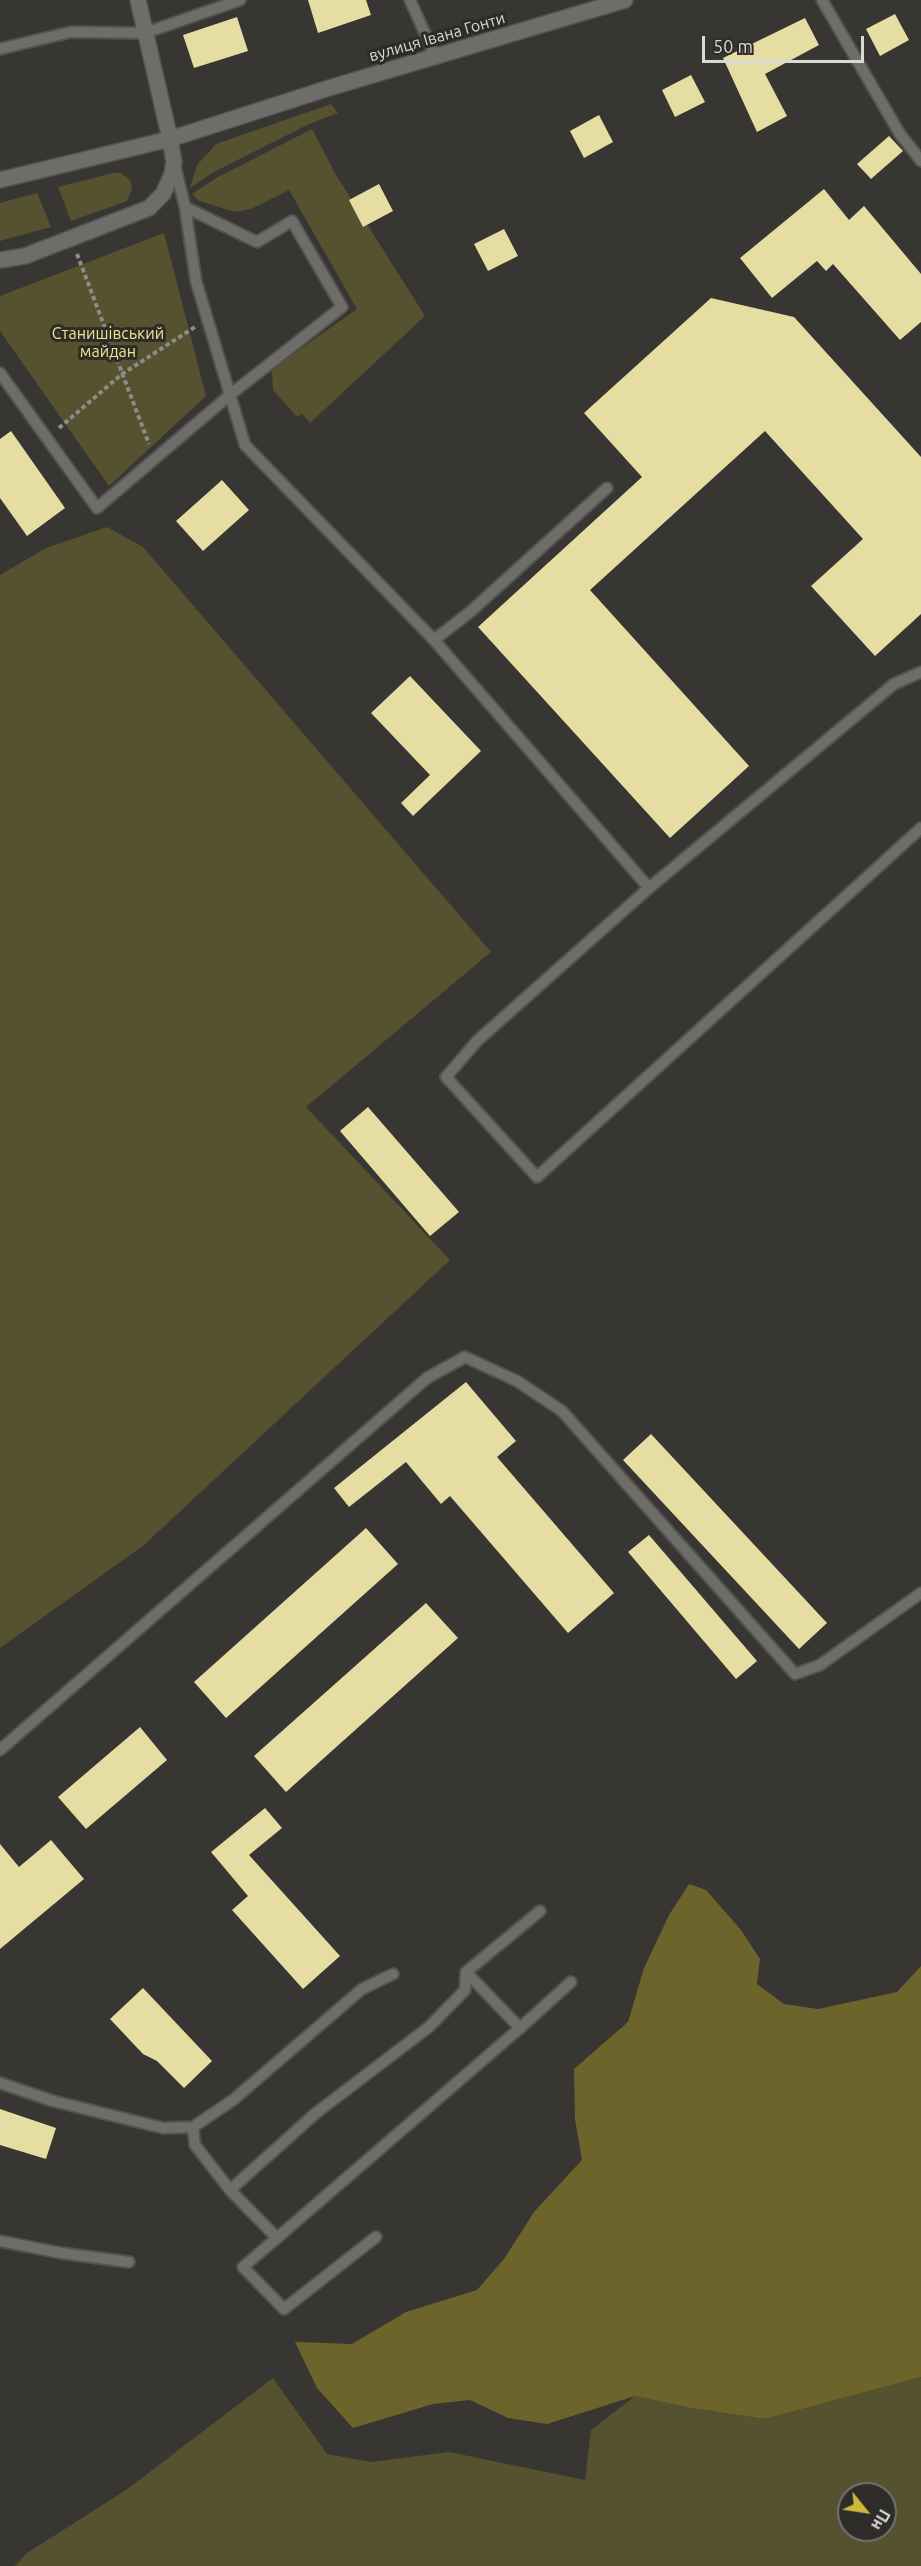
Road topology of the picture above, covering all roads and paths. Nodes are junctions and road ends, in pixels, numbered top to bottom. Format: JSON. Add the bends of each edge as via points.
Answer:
{"nodes":[{"id":1,"x":138,"y":0,"type":"edge"},
{"id":2,"x":240,"y":0,"type":"edge"},
{"id":3,"x":410,"y":0,"type":"edge"},
{"id":4,"x":625,"y":0,"type":"edge"},
{"id":5,"x":822,"y":0,"type":"edge"},
{"id":6,"x":145,"y":33,"type":"junction"},
{"id":7,"x":0,"y":50,"type":"edge"},
{"id":8,"x":435,"y":56,"type":"junction"},
{"id":9,"x":170,"y":139,"type":"junction"},
{"id":10,"x":174,"y":162,"type":"junction"},
{"id":11,"x":921,"y":162,"type":"edge"},
{"id":12,"x":0,"y":180,"type":"edge"},
{"id":13,"x":185,"y":207,"type":"junction"},
{"id":14,"x":72,"y":240,"type":"junction"},
{"id":15,"x":0,"y":260,"type":"edge"},
{"id":16,"x":208,"y":319,"type":"junction"},
{"id":17,"x":0,"y":373,"type":"edge"},
{"id":18,"x":122,"y":374,"type":"junction"},
{"id":19,"x":231,"y":394,"type":"junction"},
{"id":20,"x":47,"y":439,"type":"junction"},
{"id":21,"x":155,"y":459,"type":"junction"},
{"id":22,"x":607,"y":488,"type":"dead end"},
{"id":23,"x":434,"y":640,"type":"junction"},
{"id":24,"x":921,"y":672,"type":"edge"},
{"id":25,"x":921,"y":828,"type":"edge"},
{"id":26,"x":649,"y":888,"type":"junction"},
{"id":27,"x":921,"y":1593,"type":"edge"},
{"id":28,"x":0,"y":1750,"type":"edge"},
{"id":29,"x":540,"y":1911,"type":"dead end"},
{"id":30,"x":466,"y":1972,"type":"junction"},
{"id":31,"x":393,"y":1974,"type":"dead end"},
{"id":32,"x":571,"y":1982,"type":"dead end"},
{"id":33,"x":520,"y":2028,"type":"junction"},
{"id":34,"x":0,"y":2083,"type":"edge"},
{"id":35,"x":194,"y":2127,"type":"junction"},
{"id":36,"x":230,"y":2190,"type":"junction"},
{"id":37,"x":376,"y":2237,"type":"dead end"},
{"id":38,"x":277,"y":2238,"type":"junction"},
{"id":39,"x":0,"y":2241,"type":"edge"},
{"id":40,"x":129,"y":2262,"type":"dead end"}],
"edges":[{"from":1,"to":6,"type":"street"},
{"from":2,"to":6,"type":"lane"},
{"from":3,"to":8,"type":"lane"},
{"from":4,"to":8,"type":"street","name":"вулиця Івана Гонти"},
{"from":5,"to":11,"type":"lane","via":[[900,134]]},
{"from":6,"to":7,"type":"lane","via":[[70,32]]},
{"from":6,"to":9,"type":"street"},
{"from":8,"to":9,"type":"street","name":"вулиця Івана Гонти"},
{"from":9,"to":10,"type":"street"},
{"from":9,"to":12,"type":"street"},
{"from":10,"to":13,"type":"lane"},
{"from":10,"to":14,"type":"street","via":[[163,194],[148,208]]},
{"from":13,"to":16,"type":"lane","via":[[196,281]]},
{"from":13,"to":19,"type":"lane","via":[[257,242],[292,221],[342,307]]},
{"from":14,"to":15,"type":"street"},
{"from":14,"to":18,"type":"path"},
{"from":16,"to":18,"type":"path"},
{"from":16,"to":19,"type":"lane"},
{"from":17,"to":20,"type":"lane"},
{"from":18,"to":20,"type":"path"},
{"from":18,"to":21,"type":"path"},
{"from":19,"to":21,"type":"lane"},
{"from":19,"to":23,"type":"lane","via":[[245,445]]},
{"from":20,"to":21,"type":"lane","via":[[97,508]]},
{"from":22,"to":23,"type":"lane"},
{"from":23,"to":26,"type":"lane"},
{"from":24,"to":26,"type":"lane","via":[[894,684]]},
{"from":25,"to":26,"type":"lane","via":[[537,1177],[446,1077],[477,1041]]},
{"from":27,"to":28,"type":"lane","via":[[820,1665],[795,1674],[562,1412],[517,1381],[465,1357],[427,1378]]},
{"from":29,"to":30,"type":"lane"},
{"from":30,"to":33,"type":"lane"},
{"from":30,"to":36,"type":"lane","via":[[465,1990],[429,2026],[316,2114]]},
{"from":31,"to":35,"type":"lane","via":[[362,1989],[233,2100]]},
{"from":32,"to":33,"type":"lane"},
{"from":33,"to":38,"type":"lane"},
{"from":34,"to":35,"type":"lane","via":[[53,2101],[163,2128]]},
{"from":35,"to":36,"type":"lane","via":[[195,2145]]},
{"from":36,"to":38,"type":"lane"},
{"from":37,"to":38,"type":"lane","via":[[284,2309],[243,2267]]},
{"from":39,"to":40,"type":"lane"}]}
